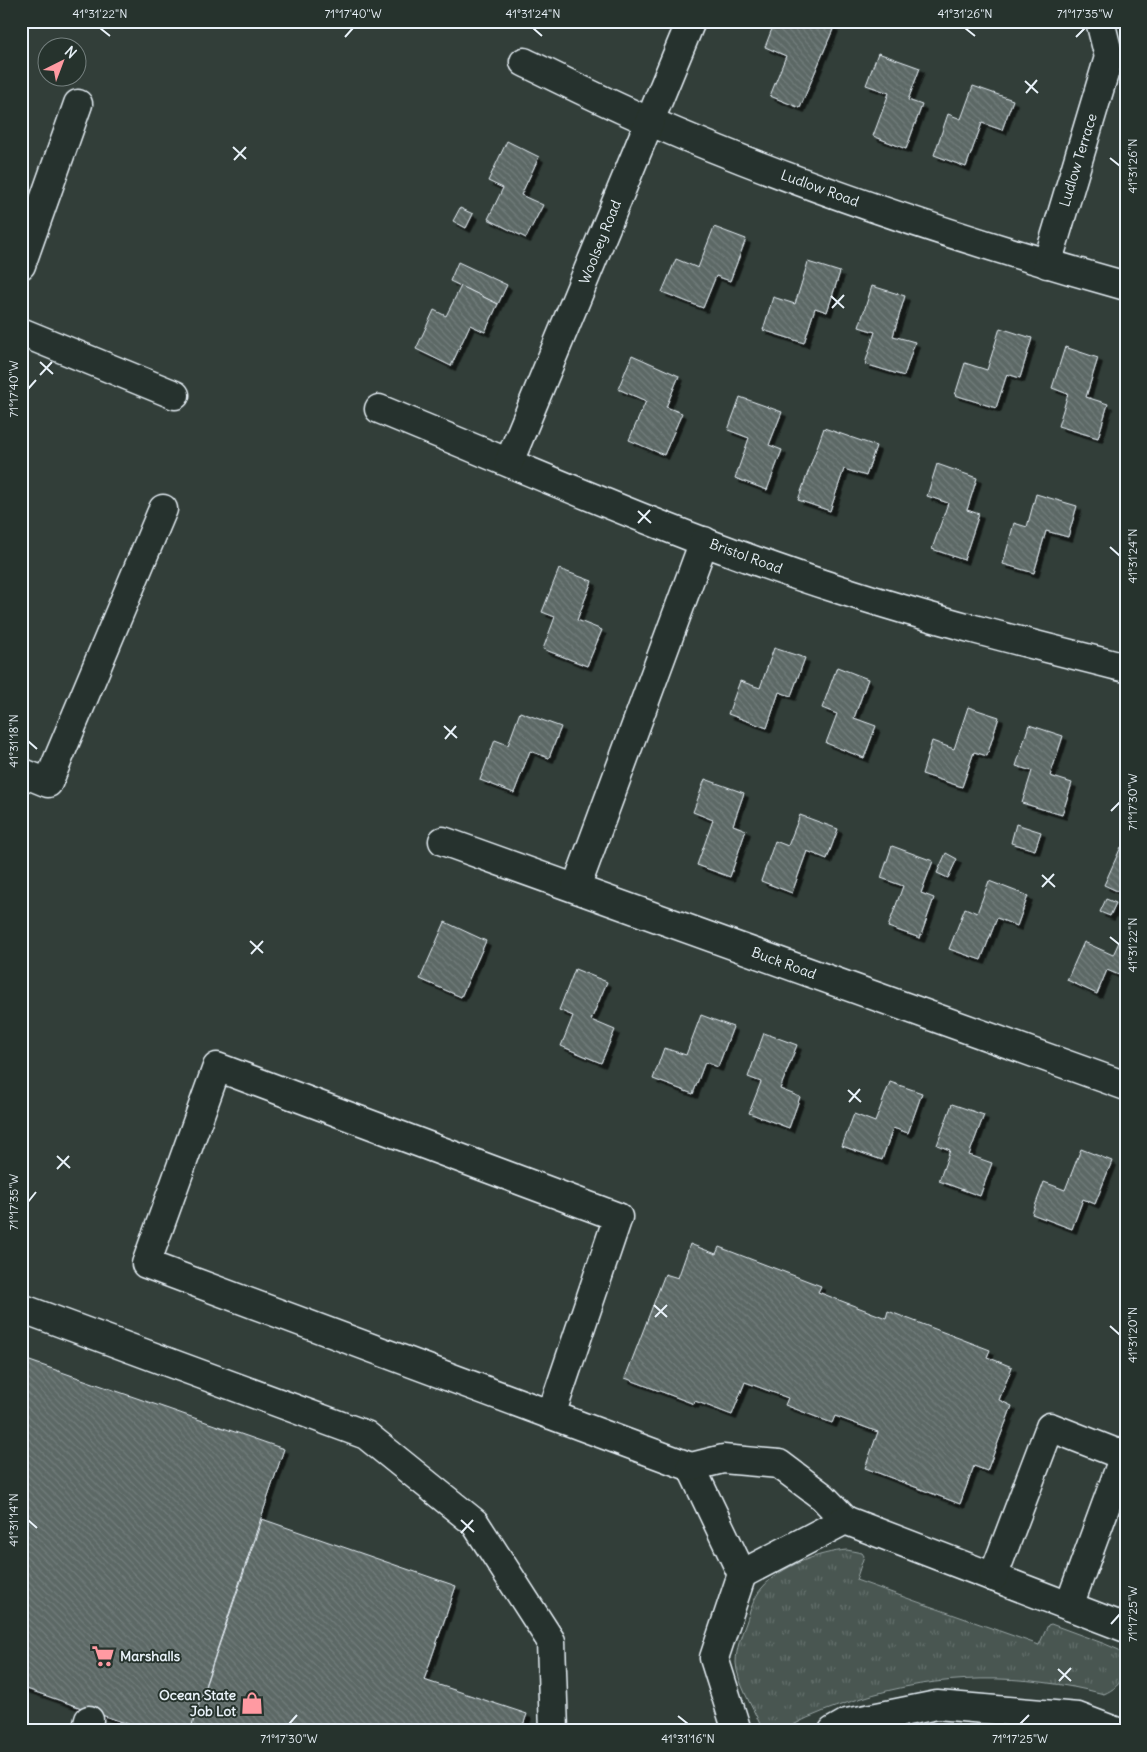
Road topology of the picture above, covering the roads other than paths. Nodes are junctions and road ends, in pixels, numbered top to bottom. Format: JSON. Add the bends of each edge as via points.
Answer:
{"nodes":[{"id":1,"x":691,"y":21,"type":"edge"},
{"id":2,"x":1100,"y":21,"type":"edge"},
{"id":3,"x":524,"y":62,"type":"dead end"},
{"id":4,"x":78,"y":104,"type":"dead end"},
{"id":5,"x":650,"y":122,"type":"junction"},
{"id":6,"x":1047,"y":264,"type":"junction"},
{"id":7,"x":21,"y":265,"type":"edge"},
{"id":8,"x":1126,"y":286,"type":"edge"},
{"id":9,"x":21,"y":332,"type":"edge"},
{"id":10,"x":175,"y":395,"type":"dead end"},
{"id":11,"x":379,"y":410,"type":"dead end"},
{"id":12,"x":509,"y":462,"type":"junction"},
{"id":13,"x":163,"y":509,"type":"dead end"},
{"id":14,"x":704,"y":541,"type":"junction"},
{"id":15,"x":1126,"y":668,"type":"edge"},
{"id":16,"x":21,"y":772,"type":"edge"},
{"id":17,"x":443,"y":841,"type":"dead end"},
{"id":18,"x":576,"y":888,"type":"junction"},
{"id":19,"x":1126,"y":1086,"type":"edge"},
{"id":20,"x":21,"y":1308,"type":"edge"},
{"id":21,"x":551,"y":1415,"type":"junction"},
{"id":22,"x":1125,"y":1454,"type":"edge"},
{"id":23,"x":691,"y":1467,"type":"junction"},
{"id":24,"x":845,"y":1520,"type":"junction"},
{"id":25,"x":742,"y":1574,"type":"junction"},
{"id":26,"x":993,"y":1577,"type":"junction"},
{"id":27,"x":1069,"y":1606,"type":"junction"},
{"id":28,"x":1126,"y":1628,"type":"edge"},
{"id":29,"x":1126,"y":1715,"type":"edge"},
{"id":30,"x":554,"y":1731,"type":"edge"},
{"id":31,"x":737,"y":1731,"type":"edge"},
{"id":32,"x":833,"y":1731,"type":"edge"},
{"id":33,"x":1115,"y":1731,"type":"edge"},
{"id":34,"x":1121,"y":1731,"type":"edge"}],
"edges":[{"from":1,"to":5,"type":"street","name":"Woolsey Road"},
{"from":2,"to":6,"type":"street","name":"Ludlow Terrace","via":[[1109,57]]},
{"from":3,"to":5,"type":"street","name":"Ludlow Road"},
{"from":4,"to":7,"type":"street"},
{"from":5,"to":6,"type":"street","name":"Ludlow Road","via":[[843,197]]},
{"from":5,"to":12,"type":"street","name":"Woolsey Road"},
{"from":6,"to":8,"type":"street","name":"Ludlow Road"},
{"from":9,"to":10,"type":"street"},
{"from":11,"to":12,"type":"street","name":"Bristol Road"},
{"from":12,"to":14,"type":"street","name":"Bristol Road","via":[[610,506]]},
{"from":13,"to":16,"type":"street","via":[[48,783]]},
{"from":14,"to":15,"type":"street","name":"Bristol Road","via":[[838,589]]},
{"from":14,"to":18,"type":"street"},
{"from":17,"to":18,"type":"street","name":"Buck Road"},
{"from":18,"to":19,"type":"street","name":"Buck Road"},
{"from":20,"to":30,"type":"street","via":[[366,1435],[474,1523],[551,1641]]},
{"from":21,"to":21,"type":"street","via":[[146,1264],[217,1067],[618,1217]]},
{"from":21,"to":23,"type":"street"},
{"from":22,"to":26,"type":"street","via":[[1050,1426]]},
{"from":22,"to":27,"type":"street"},
{"from":23,"to":24,"type":"street","via":[[723,1459],[779,1464],[823,1497]]},
{"from":23,"to":25,"type":"street"},
{"from":24,"to":25,"type":"street"},
{"from":24,"to":26,"type":"street"},
{"from":25,"to":31,"type":"street","via":[[714,1658]]},
{"from":26,"to":27,"type":"street"},
{"from":27,"to":28,"type":"street"},
{"from":29,"to":34,"type":"street"},
{"from":32,"to":33,"type":"street","via":[[847,1723],[937,1704],[1078,1718]]}]}
